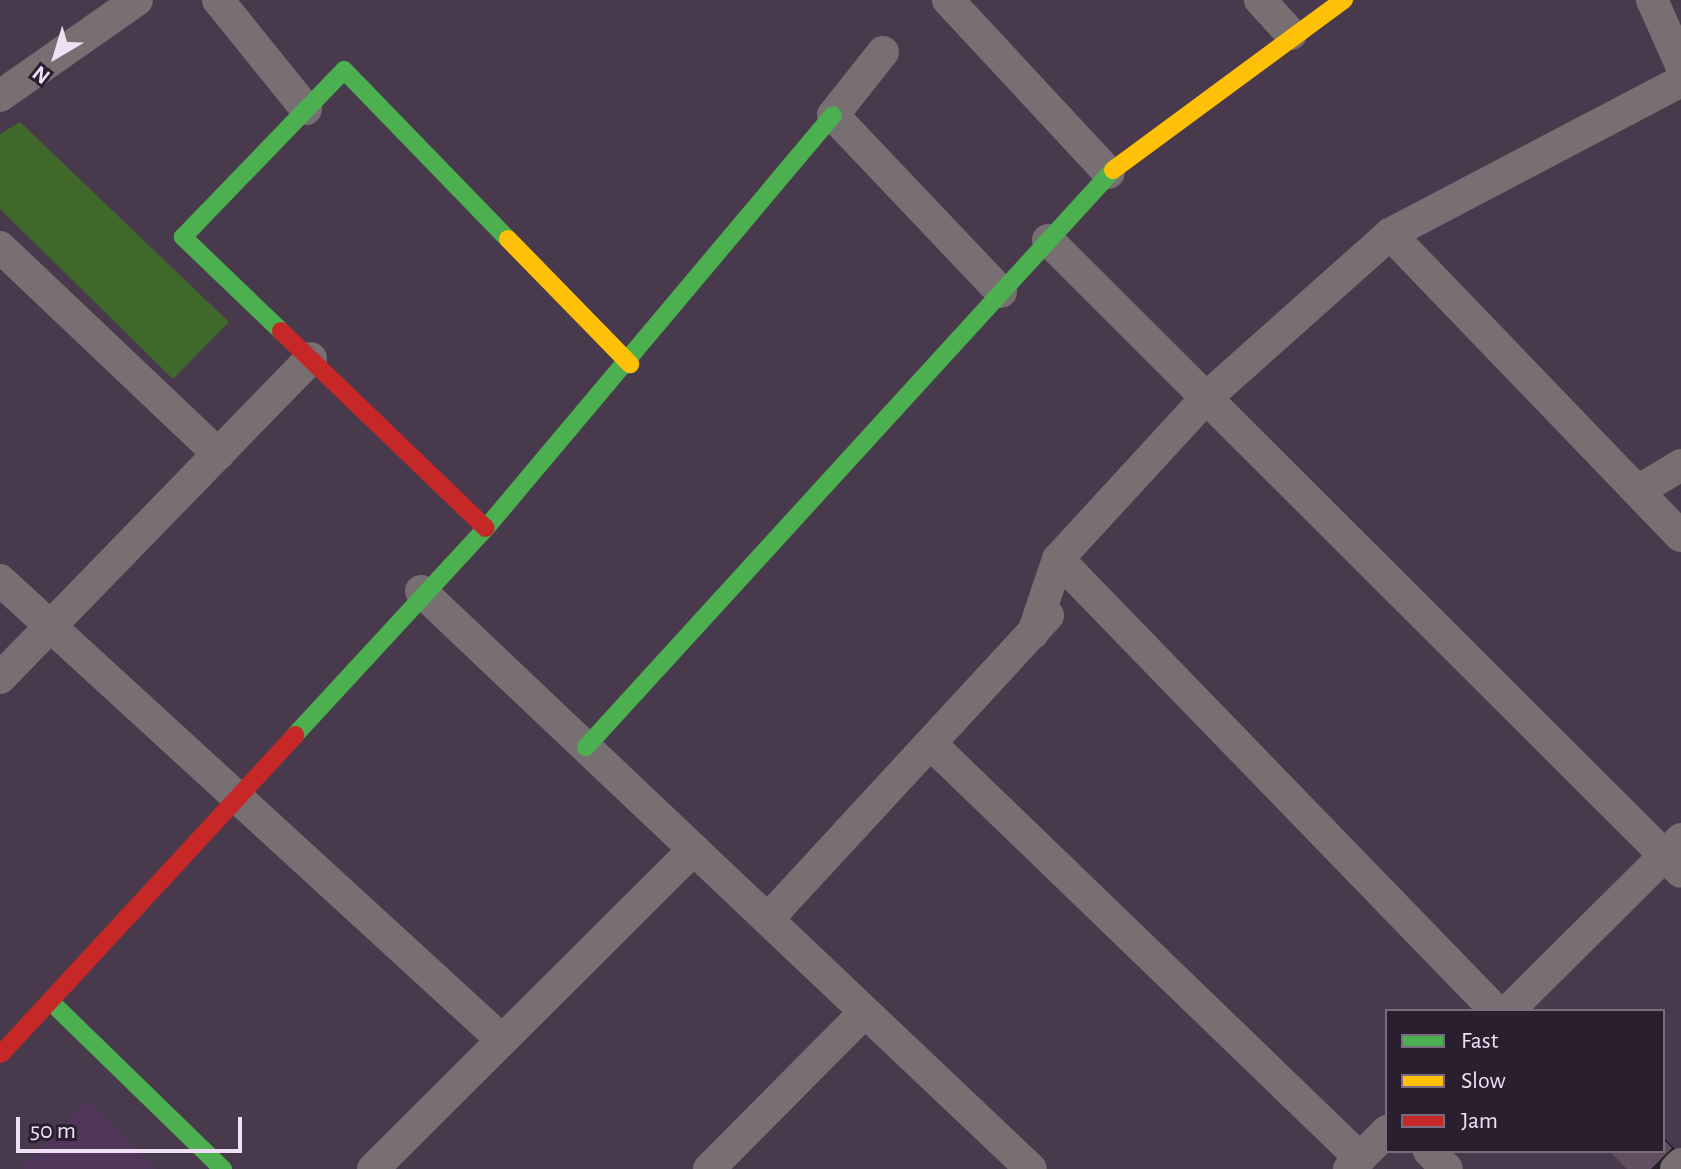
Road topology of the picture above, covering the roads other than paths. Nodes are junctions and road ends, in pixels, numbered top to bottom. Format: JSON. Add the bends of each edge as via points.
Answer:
{"nodes":[{"id":1,"x":137,"y":0,"type":"edge"},
{"id":2,"x":218,"y":0,"type":"edge"},
{"id":3,"x":948,"y":0,"type":"edge"},
{"id":4,"x":1260,"y":0,"type":"edge"},
{"id":5,"x":1344,"y":0,"type":"edge"},
{"id":6,"x":1652,"y":0,"type":"edge"},
{"id":7,"x":1291,"y":34,"type":"junction"},
{"id":8,"x":883,"y":52,"type":"dead end"},
{"id":9,"x":1681,"y":65,"type":"edge"},
{"id":10,"x":1681,"y":81,"type":"edge"},
{"id":11,"x":0,"y":96,"type":"edge"},
{"id":12,"x":306,"y":109,"type":"junction"},
{"id":13,"x":833,"y":115,"type":"junction"},
{"id":14,"x":1109,"y":173,"type":"junction"},
{"id":15,"x":1390,"y":234,"type":"junction"},
{"id":16,"x":1048,"y":240,"type":"junction"},
{"id":17,"x":0,"y":247,"type":"edge"},
{"id":18,"x":1001,"y":292,"type":"junction"},
{"id":19,"x":311,"y":358,"type":"junction"},
{"id":20,"x":630,"y":364,"type":"junction"},
{"id":21,"x":1206,"y":398,"type":"junction"},
{"id":22,"x":218,"y":454,"type":"junction"},
{"id":23,"x":1681,"y":465,"type":"edge"},
{"id":24,"x":1638,"y":491,"type":"junction"},
{"id":25,"x":486,"y":528,"type":"junction"},
{"id":26,"x":1681,"y":536,"type":"edge"},
{"id":27,"x":1058,"y":559,"type":"junction"},
{"id":28,"x":0,"y":580,"type":"edge"},
{"id":29,"x":1081,"y":583,"type":"junction"},
{"id":30,"x":421,"y":591,"type":"junction"},
{"id":31,"x":50,"y":626,"type":"junction"},
{"id":32,"x":1033,"y":633,"type":"junction"},
{"id":33,"x":0,"y":678,"type":"edge"},
{"id":34,"x":932,"y":745,"type":"junction"},
{"id":35,"x":586,"y":747,"type":"junction"},
{"id":36,"x":237,"y":797,"type":"junction"},
{"id":37,"x":694,"y":849,"type":"junction"},
{"id":38,"x":1675,"y":855,"type":"edge"},
{"id":39,"x":768,"y":919,"type":"junction"},
{"id":40,"x":51,"y":1002,"type":"junction"},
{"id":41,"x":1494,"y":1009,"type":"edge"},
{"id":42,"x":1510,"y":1009,"type":"edge"},
{"id":43,"x":865,"y":1012,"type":"junction"},
{"id":44,"x":502,"y":1040,"type":"junction"},
{"id":45,"x":95,"y":1044,"type":"junction"},
{"id":46,"x":64,"y":1048,"type":"dead end"},
{"id":47,"x":8,"y":1053,"type":"edge"},
{"id":48,"x":1385,"y":1133,"type":"edge"},
{"id":49,"x":1431,"y":1153,"type":"edge"},
{"id":50,"x":1355,"y":1164,"type":"edge"},
{"id":51,"x":1681,"y":1164,"type":"edge"},
{"id":52,"x":1025,"y":1167,"type":"edge"},
{"id":53,"x":223,"y":1169,"type":"edge"},
{"id":54,"x":373,"y":1169,"type":"edge"},
{"id":55,"x":709,"y":1169,"type":"edge"},
{"id":56,"x":1447,"y":1169,"type":"edge"},
{"id":57,"x":1676,"y":1169,"type":"edge"}],
"edges":[{"from":1,"to":11,"type":"street"},
{"from":2,"to":12,"type":"street"},
{"from":3,"to":14,"type":"street"},
{"from":4,"to":7,"type":"street"},
{"from":5,"to":7,"type":"street"},
{"from":6,"to":9,"type":"street"},
{"from":7,"to":14,"type":"street"},
{"from":8,"to":13,"type":"street"},
{"from":10,"to":15,"type":"street"},
{"from":12,"to":19,"type":"street","via":[[183,237]]},
{"from":12,"to":20,"type":"street","via":[[344,70]]},
{"from":13,"to":18,"type":"street"},
{"from":13,"to":20,"type":"street"},
{"from":14,"to":16,"type":"street"},
{"from":15,"to":21,"type":"street"},
{"from":15,"to":24,"type":"street"},
{"from":16,"to":18,"type":"street"},
{"from":16,"to":21,"type":"street"},
{"from":17,"to":22,"type":"street"},
{"from":18,"to":35,"type":"street"},
{"from":19,"to":22,"type":"street"},
{"from":19,"to":25,"type":"street"},
{"from":20,"to":25,"type":"street"},
{"from":21,"to":27,"type":"street"},
{"from":21,"to":38,"type":"street"},
{"from":22,"to":31,"type":"street"},
{"from":23,"to":24,"type":"street"},
{"from":24,"to":26,"type":"street"},
{"from":25,"to":30,"type":"street"},
{"from":27,"to":29,"type":"street"},
{"from":27,"to":32,"type":"street"},
{"from":28,"to":31,"type":"street"},
{"from":29,"to":32,"type":"street"},
{"from":29,"to":41,"type":"street"},
{"from":30,"to":35,"type":"street"},
{"from":30,"to":36,"type":"street"},
{"from":31,"to":33,"type":"street"},
{"from":31,"to":36,"type":"street"},
{"from":32,"to":34,"type":"street"},
{"from":34,"to":39,"type":"street"},
{"from":34,"to":50,"type":"street"},
{"from":35,"to":37,"type":"street"},
{"from":36,"to":40,"type":"street"},
{"from":36,"to":44,"type":"street"},
{"from":37,"to":39,"type":"street"},
{"from":37,"to":44,"type":"street"},
{"from":38,"to":42,"type":"street"},
{"from":39,"to":43,"type":"street"},
{"from":40,"to":45,"type":"street"},
{"from":40,"to":47,"type":"street"},
{"from":43,"to":52,"type":"street"},
{"from":43,"to":55,"type":"street"},
{"from":44,"to":54,"type":"street"},
{"from":45,"to":46,"type":"street"},
{"from":45,"to":53,"type":"street"},
{"from":48,"to":50,"type":"street"},
{"from":49,"to":56,"type":"street"},
{"from":51,"to":57,"type":"street"}]}
